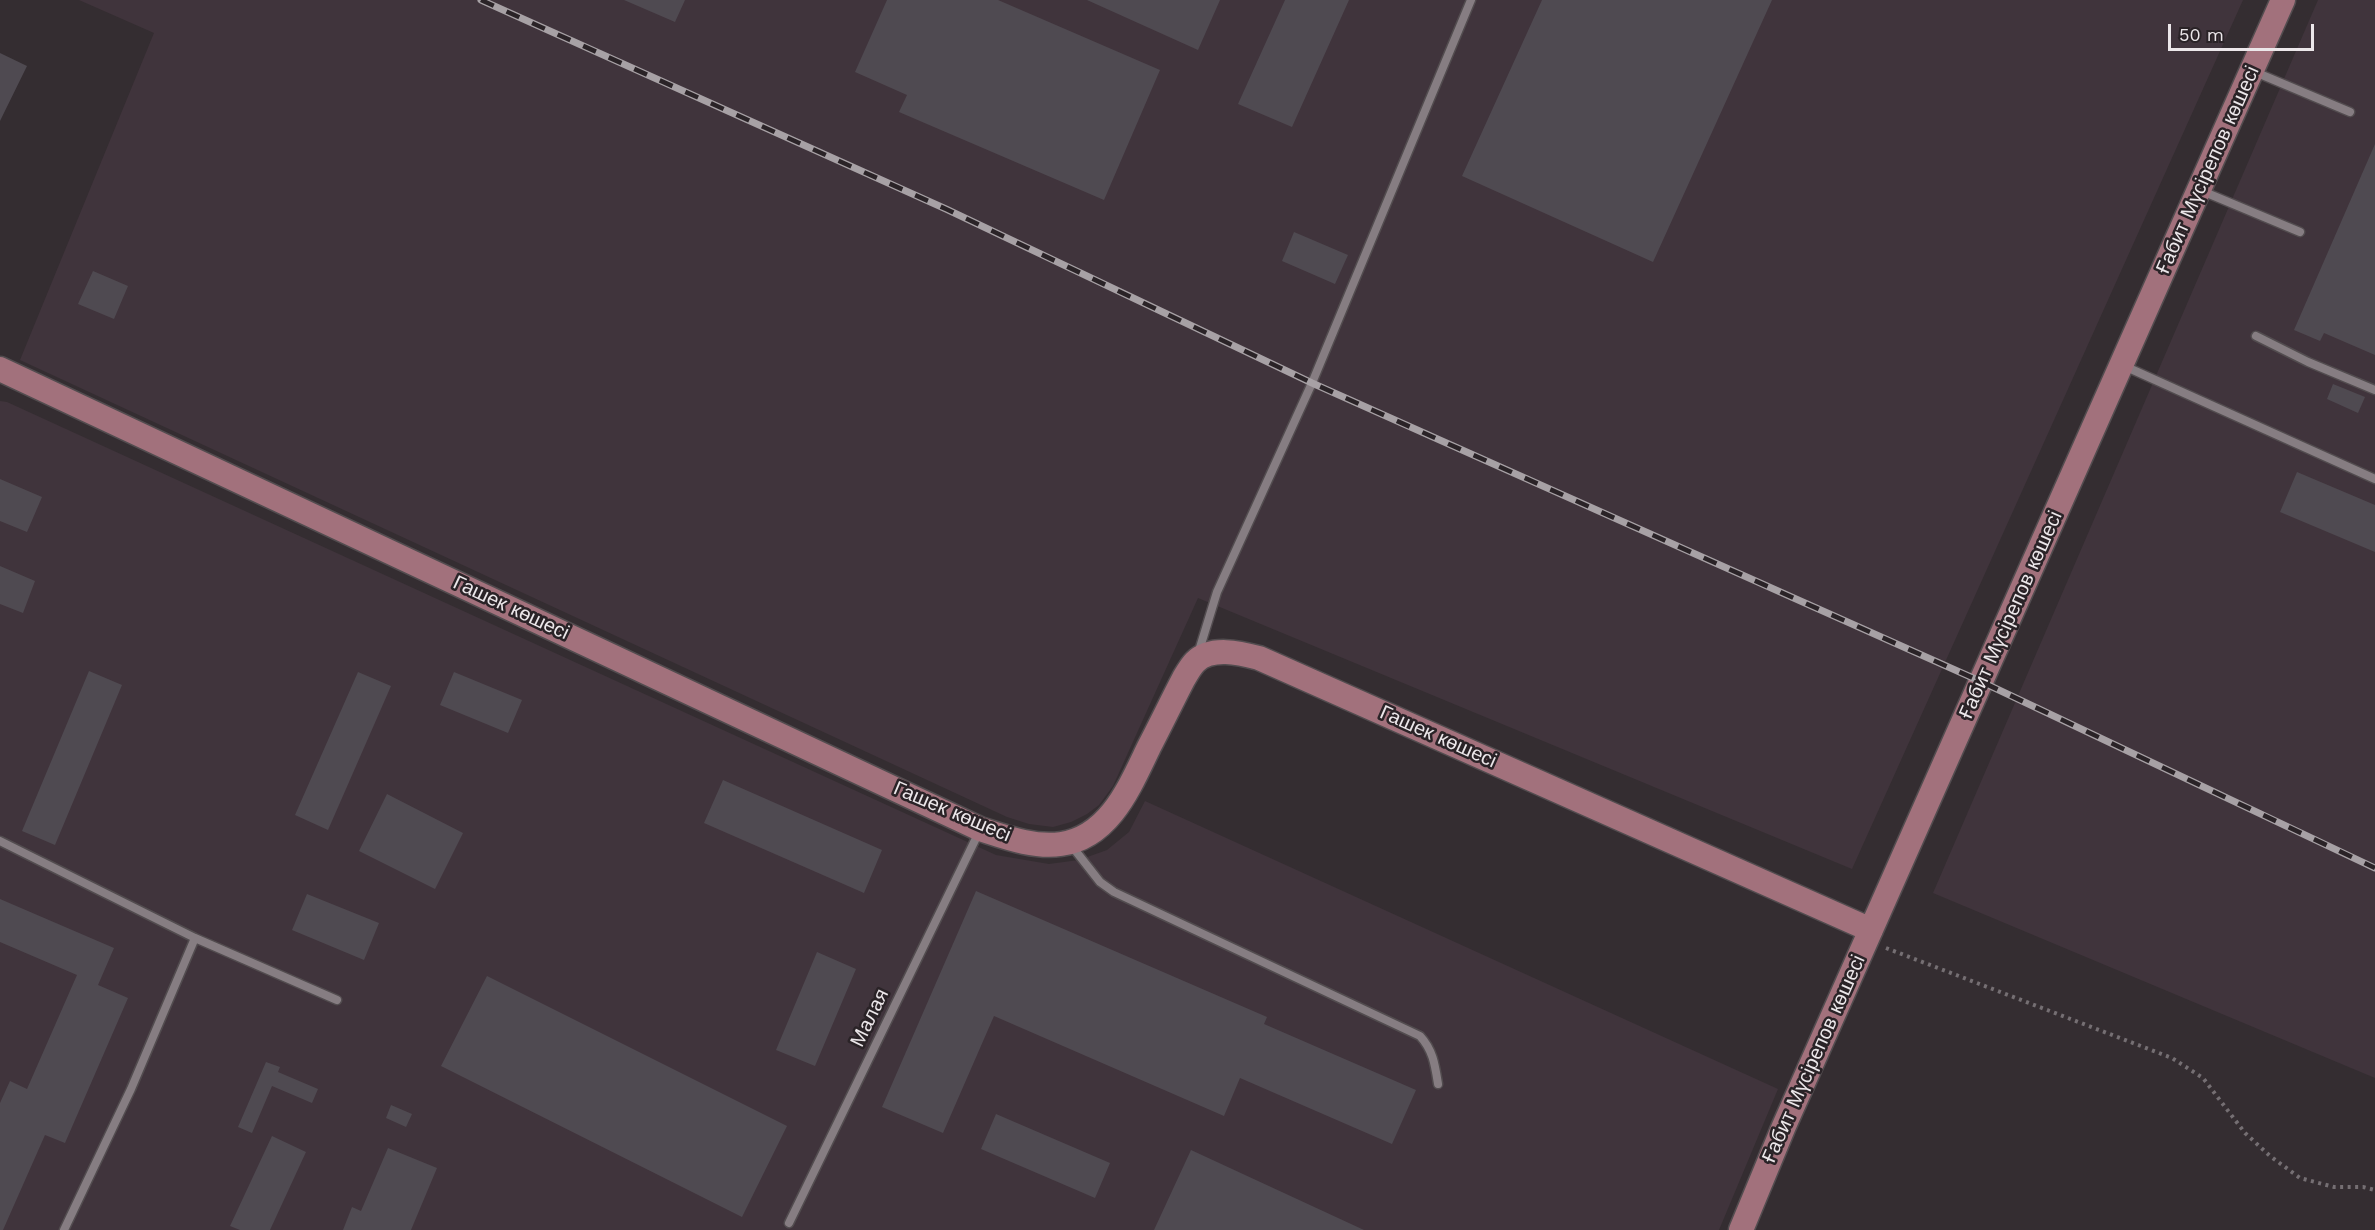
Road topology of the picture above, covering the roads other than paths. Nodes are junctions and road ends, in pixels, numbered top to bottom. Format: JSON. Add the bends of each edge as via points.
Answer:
{"nodes":[{"id":1,"x":1471,"y":0,"type":"edge"},
{"id":2,"x":2283,"y":0,"type":"edge"},
{"id":3,"x":2252,"y":70,"type":"junction"},
{"id":4,"x":2350,"y":112,"type":"dead end"},
{"id":5,"x":2199,"y":190,"type":"junction"},
{"id":6,"x":2300,"y":232,"type":"dead end"},
{"id":7,"x":2256,"y":336,"type":"dead end"},
{"id":8,"x":2121,"y":365,"type":"junction"},
{"id":9,"x":0,"y":369,"type":"edge"},
{"id":10,"x":2375,"y":390,"type":"edge"},
{"id":11,"x":2375,"y":479,"type":"edge"},
{"id":12,"x":1196,"y":660,"type":"junction"},
{"id":13,"x":980,"y":829,"type":"junction"},
{"id":14,"x":0,"y":841,"type":"edge"},
{"id":15,"x":1069,"y":842,"type":"junction"},
{"id":16,"x":1869,"y":935,"type":"junction"},
{"id":17,"x":195,"y":938,"type":"junction"},
{"id":18,"x":337,"y":1000,"type":"dead end"},
{"id":19,"x":1438,"y":1084,"type":"dead end"},
{"id":20,"x":789,"y":1223,"type":"dead end"},
{"id":21,"x":64,"y":1230,"type":"edge"},
{"id":22,"x":1741,"y":1230,"type":"edge"}],
"edges":[{"from":1,"to":12,"type":"lane","via":[[1312,383],[1217,592]]},
{"from":2,"to":3,"type":"street","name":"Ғабит Мүсірепов көшесі"},
{"from":3,"to":4,"type":"lane"},
{"from":3,"to":5,"type":"street","name":"Ғабит Мүсірепов көшесі"},
{"from":5,"to":6,"type":"lane"},
{"from":5,"to":8,"type":"street","name":"Ғабит Мүсірепов көшесі"},
{"from":7,"to":10,"type":"lane"},
{"from":8,"to":11,"type":"lane"},
{"from":8,"to":16,"type":"street","name":"Ғабит Мүсірепов көшесі"},
{"from":9,"to":13,"type":"street","name":"Гашек көшесі"},
{"from":12,"to":15,"type":"street","name":"Гашек көшесі","via":[[1125,797],[1094,830]]},
{"from":12,"to":16,"type":"street","name":"Гашек көшесі","via":[[1233,651],[1259,658]]},
{"from":13,"to":15,"type":"street","name":"Гашек көшесі","via":[[1036,844]]},
{"from":13,"to":20,"type":"lane","name":"Малая"},
{"from":14,"to":17,"type":"lane"},
{"from":15,"to":19,"type":"lane","via":[[1100,882],[1114,892],[1420,1036],[1429,1045]]},
{"from":16,"to":22,"type":"street","name":"Ғабит Мүсірепов көшесі"},
{"from":17,"to":18,"type":"lane"},
{"from":17,"to":21,"type":"lane","via":[[131,1089]]}]}
